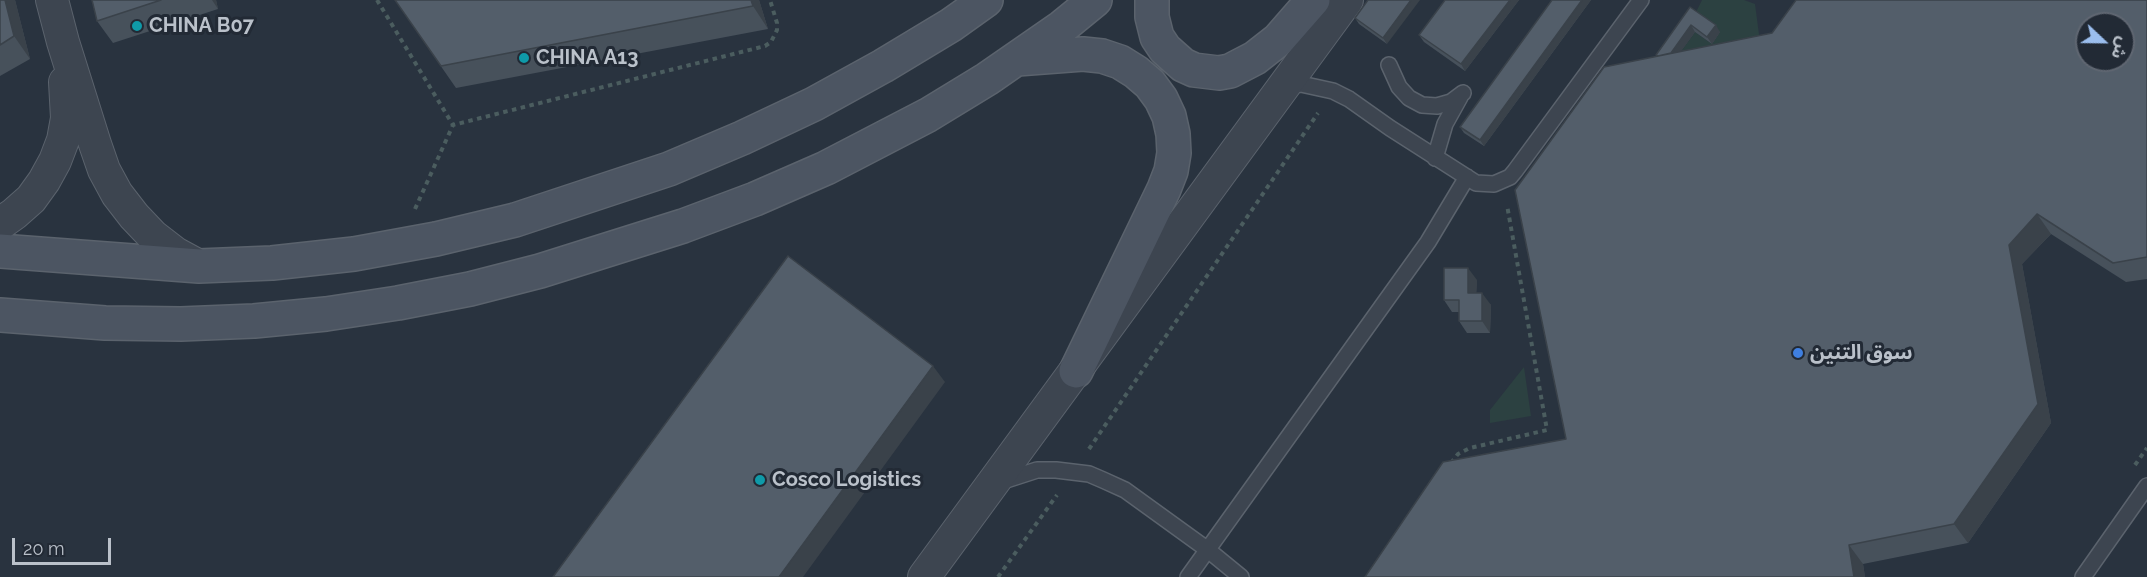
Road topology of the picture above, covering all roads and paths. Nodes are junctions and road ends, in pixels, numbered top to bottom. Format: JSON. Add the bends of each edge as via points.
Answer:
{"nodes":[{"id":1,"x":52,"y":0,"type":"edge"},
{"id":2,"x":377,"y":0,"type":"edge"},
{"id":3,"x":770,"y":0,"type":"edge"},
{"id":4,"x":986,"y":0,"type":"edge"},
{"id":5,"x":1095,"y":0,"type":"edge"},
{"id":6,"x":1152,"y":0,"type":"edge"},
{"id":7,"x":1313,"y":0,"type":"edge"},
{"id":8,"x":1347,"y":0,"type":"edge"},
{"id":9,"x":1641,"y":0,"type":"edge"},
{"id":10,"x":63,"y":42,"type":"junction"},
{"id":11,"x":1017,"y":59,"type":"junction"},
{"id":12,"x":1389,"y":65,"type":"dead end"},
{"id":13,"x":1284,"y":85,"type":"junction"},
{"id":14,"x":1334,"y":92,"type":"junction"},
{"id":15,"x":453,"y":125,"type":"junction"},
{"id":16,"x":1435,"y":158,"type":"junction"},
{"id":17,"x":1467,"y":177,"type":"junction"},
{"id":18,"x":1503,"y":181,"type":"junction"},
{"id":19,"x":0,"y":224,"type":"edge"},
{"id":20,"x":399,"y":246,"type":"junction"},
{"id":21,"x":0,"y":250,"type":"edge"},
{"id":22,"x":199,"y":266,"type":"junction"},
{"id":23,"x":0,"y":315,"type":"edge"},
{"id":24,"x":1076,"y":370,"type":"junction"},
{"id":25,"x":1449,"y":465,"type":"edge"},
{"id":26,"x":1074,"y":472,"type":"junction"},
{"id":27,"x":2147,"y":486,"type":"edge"},
{"id":28,"x":989,"y":487,"type":"junction"},
{"id":29,"x":1208,"y":550,"type":"junction"},
{"id":30,"x":924,"y":577,"type":"edge"},
{"id":31,"x":998,"y":577,"type":"edge"},
{"id":32,"x":1188,"y":577,"type":"edge"},
{"id":33,"x":1240,"y":577,"type":"edge"},
{"id":34,"x":2083,"y":577,"type":"edge"}],
"edges":[{"from":1,"to":10,"type":"street"},
{"from":2,"to":15,"type":"path"},
{"from":3,"to":15,"type":"path","via":[[777,30],[765,46]]},
{"from":4,"to":20,"type":"street","via":[[883,66],[732,143],[669,169],[515,220]]},
{"from":5,"to":11,"type":"street"},
{"from":6,"to":7,"type":"street","via":[[1157,37],[1165,49],[1194,70],[1219,73],[1255,58],[1278,40]]},
{"from":8,"to":13,"type":"street"},
{"from":9,"to":18,"type":"lane","via":[[1521,163]]},
{"from":10,"to":19,"type":"street","via":[[67,118],[63,140],[31,199]]},
{"from":10,"to":22,"type":"street","via":[[104,170],[117,194],[153,236]]},
{"from":11,"to":23,"type":"street","via":[[880,141],[755,199],[683,226],[470,289],[337,313],[254,321],[105,323]]},
{"from":11,"to":24,"type":"street","via":[[1083,54],[1120,62],[1150,84],[1169,116],[1173,134],[1174,153],[1164,189]]},
{"from":12,"to":16,"type":"lane","via":[[1399,87],[1422,105],[1437,106],[1462,93],[1445,124]]},
{"from":13,"to":14,"type":"lane","via":[[1301,84]]},
{"from":13,"to":24,"type":"street"},
{"from":14,"to":16,"type":"lane"},
{"from":14,"to":26,"type":"path"},
{"from":15,"to":20,"type":"path"},
{"from":16,"to":17,"type":"lane"},
{"from":17,"to":18,"type":"lane","via":[[1484,185]]},
{"from":17,"to":29,"type":"lane","via":[[1428,242]]},
{"from":18,"to":25,"type":"path","via":[[1547,430],[1470,448]]},
{"from":20,"to":22,"type":"street","via":[[272,263]]},
{"from":21,"to":22,"type":"street"},
{"from":24,"to":28,"type":"street"},
{"from":26,"to":28,"type":"lane","via":[[1037,470]]},
{"from":26,"to":29,"type":"lane","via":[[1089,474],[1125,490]]},
{"from":26,"to":31,"type":"path"},
{"from":27,"to":34,"type":"lane"},
{"from":28,"to":30,"type":"street"},
{"from":29,"to":32,"type":"lane"},
{"from":29,"to":33,"type":"lane"}]}
